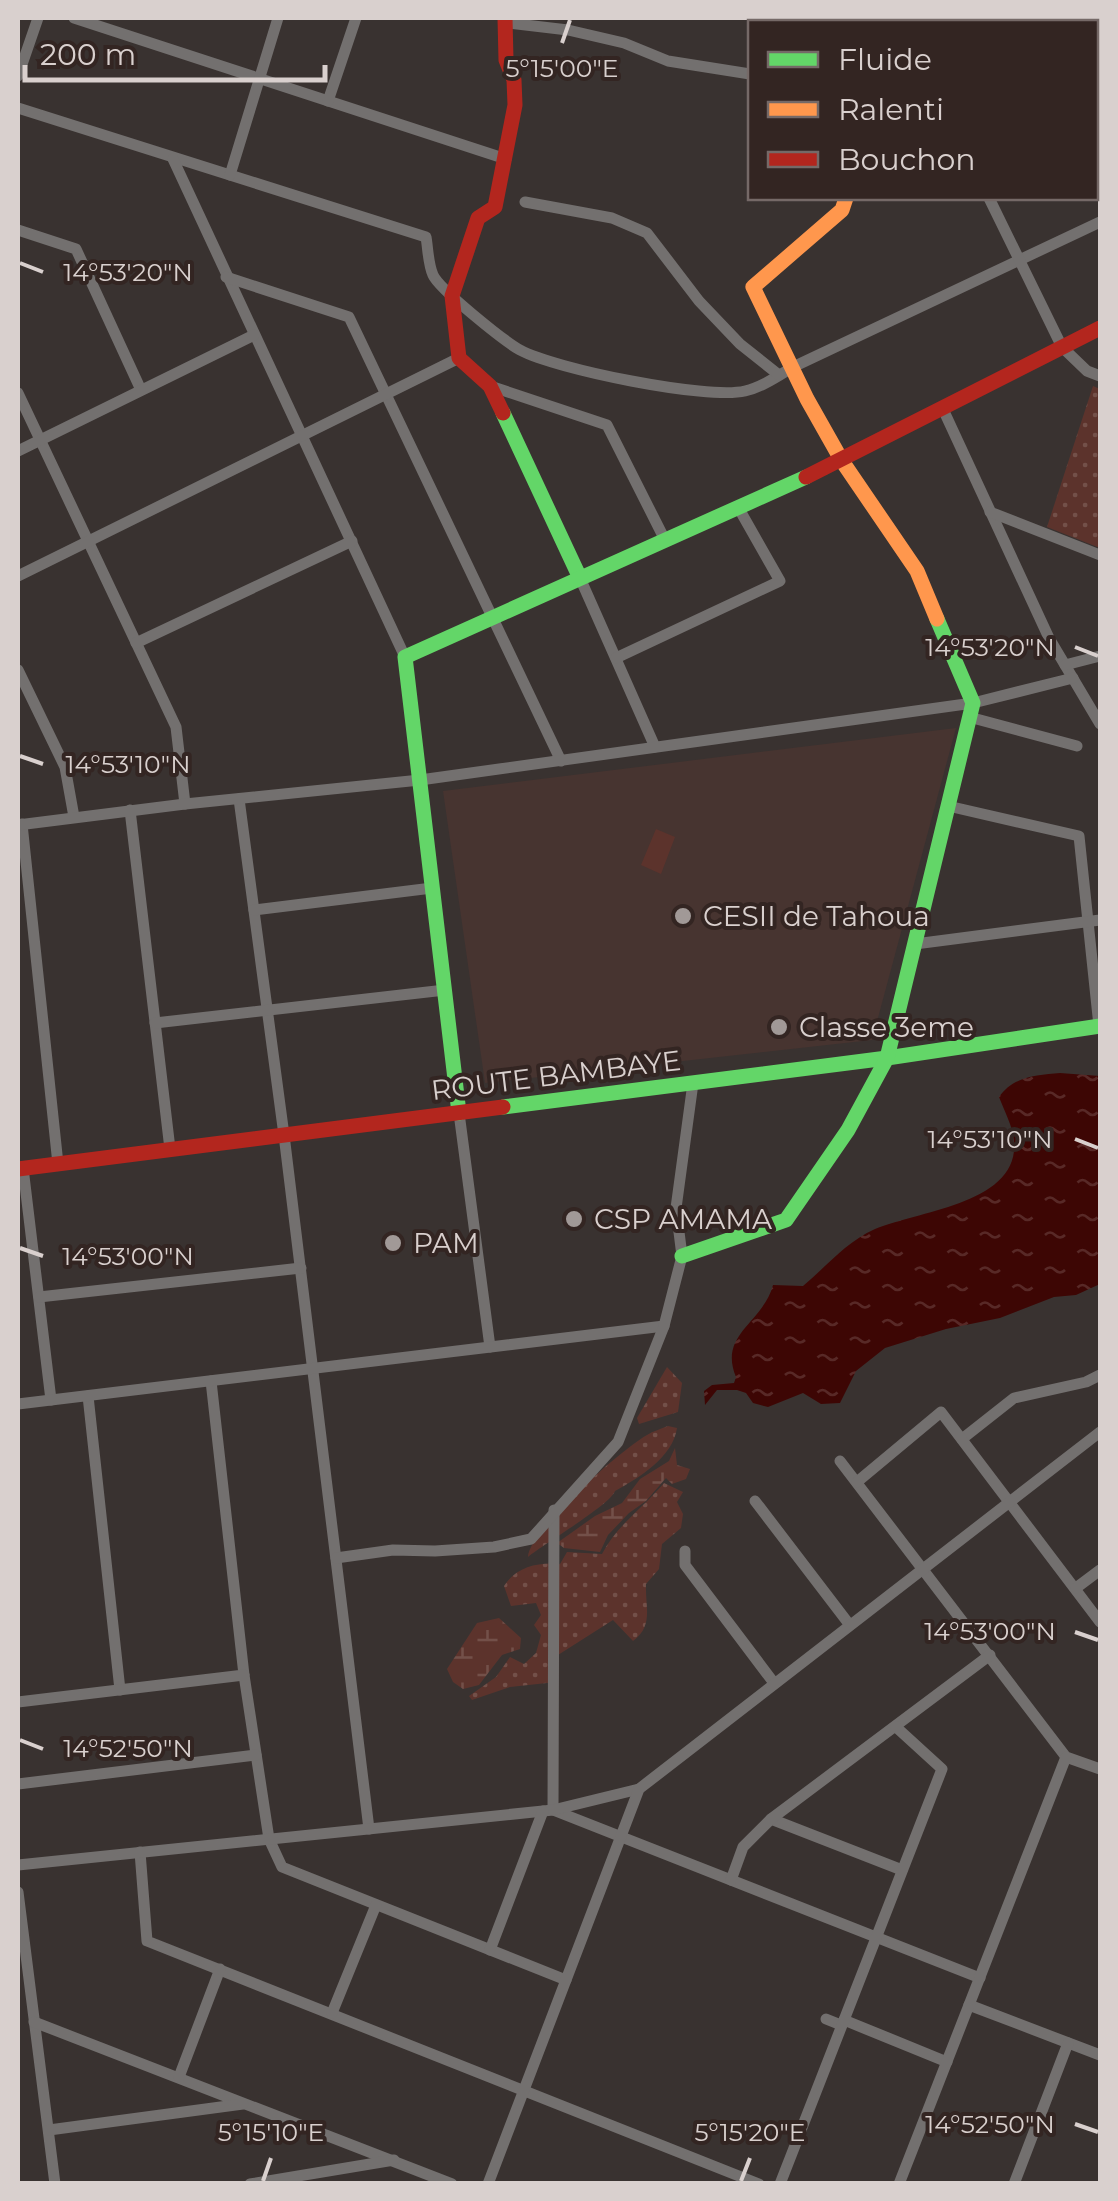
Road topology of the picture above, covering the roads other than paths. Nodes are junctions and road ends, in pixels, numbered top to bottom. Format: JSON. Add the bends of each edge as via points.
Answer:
{"nodes":[{"id":1,"x":38,"y":18,"type":"edge"},
{"id":2,"x":74,"y":18,"type":"edge"},
{"id":3,"x":278,"y":18,"type":"edge"},
{"id":4,"x":356,"y":18,"type":"edge"},
{"id":5,"x":506,"y":20,"type":"edge"},
{"id":6,"x":748,"y":74,"type":"edge"},
{"id":7,"x":18,"y":76,"type":"edge"},
{"id":8,"x":259,"y":79,"type":"junction"},
{"id":9,"x":328,"y":101,"type":"junction"},
{"id":10,"x":18,"y":108,"type":"edge"},
{"id":11,"x":172,"y":159,"type":"junction"},
{"id":12,"x":506,"y":159,"type":"junction"},
{"id":13,"x":230,"y":175,"type":"junction"},
{"id":14,"x":845,"y":200,"type":"edge"},
{"id":15,"x":990,"y":200,"type":"edge"},
{"id":16,"x":525,"y":202,"type":"dead end"},
{"id":17,"x":1100,"y":222,"type":"edge"},
{"id":18,"x":18,"y":230,"type":"edge"},
{"id":19,"x":1020,"y":261,"type":"junction"},
{"id":20,"x":226,"y":277,"type":"junction"},
{"id":21,"x":452,"y":296,"type":"junction"},
{"id":22,"x":1100,"y":328,"type":"edge"},
{"id":23,"x":254,"y":335,"type":"junction"},
{"id":24,"x":1062,"y":347,"type":"junction"},
{"id":25,"x":460,"y":358,"type":"junction"},
{"id":26,"x":786,"y":371,"type":"junction"},
{"id":27,"x":1100,"y":376,"type":"edge"},
{"id":28,"x":490,"y":386,"type":"junction"},
{"id":29,"x":141,"y":390,"type":"junction"},
{"id":30,"x":18,"y":393,"type":"edge"},
{"id":31,"x":386,"y":396,"type":"junction"},
{"id":32,"x":942,"y":407,"type":"junction"},
{"id":33,"x":300,"y":438,"type":"junction"},
{"id":34,"x":40,"y":440,"type":"junction"},
{"id":35,"x":18,"y":451,"type":"edge"},
{"id":36,"x":842,"y":461,"type":"junction"},
{"id":37,"x":738,"y":508,"type":"junction"},
{"id":38,"x":990,"y":512,"type":"junction"},
{"id":39,"x":664,"y":540,"type":"junction"},
{"id":40,"x":352,"y":541,"type":"junction"},
{"id":41,"x":86,"y":542,"type":"junction"},
{"id":42,"x":1100,"y":555,"type":"edge"},
{"id":43,"x":18,"y":576,"type":"edge"},
{"id":44,"x":580,"y":578,"type":"junction"},
{"id":45,"x":492,"y":618,"type":"junction"},
{"id":46,"x":136,"y":643,"type":"junction"},
{"id":47,"x":405,"y":656,"type":"junction"},
{"id":48,"x":1100,"y":656,"type":"edge"},
{"id":49,"x":616,"y":658,"type":"junction"},
{"id":50,"x":1065,"y":665,"type":"junction"},
{"id":51,"x":18,"y":670,"type":"edge"},
{"id":52,"x":1073,"y":678,"type":"junction"},
{"id":53,"x":971,"y":710,"type":"junction"},
{"id":54,"x":1100,"y":724,"type":"edge"},
{"id":55,"x":1078,"y":746,"type":"dead end"},
{"id":56,"x":655,"y":747,"type":"junction"},
{"id":57,"x":562,"y":760,"type":"junction"},
{"id":58,"x":420,"y":780,"type":"junction"},
{"id":59,"x":238,"y":799,"type":"junction"},
{"id":60,"x":184,"y":804,"type":"junction"},
{"id":61,"x":948,"y":806,"type":"junction"},
{"id":62,"x":130,"y":810,"type":"junction"},
{"id":63,"x":74,"y":818,"type":"junction"},
{"id":64,"x":20,"y":824,"type":"edge"},
{"id":65,"x":432,"y":888,"type":"junction"},
{"id":66,"x":254,"y":910,"type":"junction"},
{"id":67,"x":1094,"y":921,"type":"edge"},
{"id":68,"x":915,"y":944,"type":"junction"},
{"id":69,"x":445,"y":990,"type":"junction"},
{"id":70,"x":268,"y":1010,"type":"junction"},
{"id":71,"x":155,"y":1023,"type":"junction"},
{"id":72,"x":1100,"y":1026,"type":"edge"},
{"id":73,"x":888,"y":1058,"type":"junction"},
{"id":74,"x":693,"y":1083,"type":"junction"},
{"id":75,"x":459,"y":1113,"type":"junction"},
{"id":76,"x":284,"y":1135,"type":"junction"},
{"id":77,"x":170,"y":1150,"type":"junction"},
{"id":78,"x":58,"y":1164,"type":"junction"},
{"id":79,"x":20,"y":1168,"type":"edge"},
{"id":80,"x":682,"y":1256,"type":"junction"},
{"id":81,"x":300,"y":1268,"type":"junction"},
{"id":82,"x":39,"y":1297,"type":"junction"},
{"id":83,"x":664,"y":1326,"type":"junction"},
{"id":84,"x":490,"y":1347,"type":"junction"},
{"id":85,"x":313,"y":1368,"type":"junction"},
{"id":86,"x":1100,"y":1375,"type":"edge"},
{"id":87,"x":211,"y":1381,"type":"junction"},
{"id":88,"x":88,"y":1396,"type":"junction"},
{"id":89,"x":51,"y":1400,"type":"junction"},
{"id":90,"x":18,"y":1404,"type":"edge"},
{"id":91,"x":1100,"y":1432,"type":"edge"},
{"id":92,"x":962,"y":1439,"type":"junction"},
{"id":93,"x":840,"y":1460,"type":"dead end"},
{"id":94,"x":857,"y":1482,"type":"junction"},
{"id":95,"x":755,"y":1500,"type":"dead end"},
{"id":96,"x":1012,"y":1503,"type":"junction"},
{"id":97,"x":554,"y":1510,"type":"junction"},
{"id":98,"x":685,"y":1551,"type":"dead end"},
{"id":99,"x":336,"y":1558,"type":"junction"},
{"id":100,"x":924,"y":1569,"type":"junction"},
{"id":101,"x":1100,"y":1570,"type":"edge"},
{"id":102,"x":1076,"y":1588,"type":"junction"},
{"id":103,"x":1100,"y":1622,"type":"edge"},
{"id":104,"x":849,"y":1624,"type":"junction"},
{"id":105,"x":990,"y":1654,"type":"junction"},
{"id":106,"x":244,"y":1675,"type":"junction"},
{"id":107,"x":774,"y":1683,"type":"junction"},
{"id":108,"x":120,"y":1690,"type":"junction"},
{"id":109,"x":18,"y":1702,"type":"edge"},
{"id":110,"x":896,"y":1727,"type":"junction"},
{"id":111,"x":256,"y":1755,"type":"junction"},
{"id":112,"x":1066,"y":1757,"type":"junction"},
{"id":113,"x":1100,"y":1768,"type":"edge"},
{"id":114,"x":18,"y":1784,"type":"edge"},
{"id":115,"x":639,"y":1789,"type":"junction"},
{"id":116,"x":548,"y":1811,"type":"junction"},
{"id":117,"x":771,"y":1819,"type":"junction"},
{"id":118,"x":368,"y":1829,"type":"junction"},
{"id":119,"x":620,"y":1838,"type":"junction"},
{"id":120,"x":269,"y":1839,"type":"junction"},
{"id":121,"x":140,"y":1852,"type":"junction"},
{"id":122,"x":18,"y":1865,"type":"edge"},
{"id":123,"x":902,"y":1870,"type":"junction"},
{"id":124,"x":731,"y":1880,"type":"junction"},
{"id":125,"x":18,"y":1892,"type":"edge"},
{"id":126,"x":376,"y":1904,"type":"junction"},
{"id":127,"x":876,"y":1938,"type":"junction"},
{"id":128,"x":490,"y":1950,"type":"junction"},
{"id":129,"x":220,"y":1969,"type":"junction"},
{"id":130,"x":980,"y":1978,"type":"junction"},
{"id":131,"x":566,"y":1980,"type":"junction"},
{"id":132,"x":969,"y":2005,"type":"junction"},
{"id":133,"x":332,"y":2013,"type":"junction"},
{"id":134,"x":826,"y":2019,"type":"dead end"},
{"id":135,"x":34,"y":2022,"type":"junction"},
{"id":136,"x":843,"y":2023,"type":"junction"},
{"id":137,"x":1068,"y":2043,"type":"junction"},
{"id":138,"x":1100,"y":2055,"type":"edge"},
{"id":139,"x":946,"y":2062,"type":"junction"},
{"id":140,"x":179,"y":2077,"type":"junction"},
{"id":141,"x":522,"y":2092,"type":"junction"},
{"id":142,"x":247,"y":2104,"type":"junction"},
{"id":143,"x":48,"y":2130,"type":"junction"},
{"id":144,"x":394,"y":2160,"type":"junction"},
{"id":145,"x":56,"y":2184,"type":"edge"},
{"id":146,"x":250,"y":2184,"type":"edge"},
{"id":147,"x":452,"y":2184,"type":"edge"},
{"id":148,"x":488,"y":2184,"type":"edge"},
{"id":149,"x":759,"y":2184,"type":"edge"},
{"id":150,"x":780,"y":2184,"type":"edge"},
{"id":151,"x":899,"y":2184,"type":"edge"},
{"id":152,"x":1014,"y":2184,"type":"edge"}],
"edges":[{"from":1,"to":7,"type":"street"},
{"from":2,"to":8,"type":"street"},
{"from":3,"to":8,"type":"street"},
{"from":4,"to":9,"type":"street"},
{"from":5,"to":6,"type":"street"},
{"from":5,"to":12,"type":"street","via":[[515,105]]},
{"from":8,"to":9,"type":"street"},
{"from":8,"to":13,"type":"street"},
{"from":9,"to":12,"type":"street"},
{"from":10,"to":11,"type":"street"},
{"from":11,"to":13,"type":"street"},
{"from":11,"to":20,"type":"street"},
{"from":12,"to":21,"type":"street","via":[[494,207],[478,218]]},
{"from":13,"to":21,"type":"street","via":[[426,237],[433,276]]},
{"from":14,"to":26,"type":"street","via":[[754,287]]},
{"from":15,"to":19,"type":"street"},
{"from":16,"to":26,"type":"street","via":[[612,218],[647,232],[740,344]]},
{"from":17,"to":19,"type":"street"},
{"from":18,"to":29,"type":"street","via":[[76,249]]},
{"from":19,"to":24,"type":"street"},
{"from":19,"to":26,"type":"street"},
{"from":20,"to":23,"type":"street"},
{"from":20,"to":31,"type":"street","via":[[349,316]]},
{"from":21,"to":25,"type":"street"},
{"from":21,"to":26,"type":"street","via":[[520,350],[595,375],[743,392]]},
{"from":22,"to":24,"type":"street"},
{"from":23,"to":29,"type":"street"},
{"from":23,"to":33,"type":"street"},
{"from":24,"to":27,"type":"street"},
{"from":24,"to":32,"type":"street"},
{"from":25,"to":28,"type":"street"},
{"from":25,"to":31,"type":"street"},
{"from":26,"to":36,"type":"street"},
{"from":28,"to":39,"type":"street","via":[[607,424]]},
{"from":28,"to":44,"type":"street"},
{"from":29,"to":34,"type":"street"},
{"from":30,"to":34,"type":"street"},
{"from":31,"to":33,"type":"street"},
{"from":31,"to":45,"type":"street"},
{"from":32,"to":36,"type":"street"},
{"from":32,"to":38,"type":"street"},
{"from":33,"to":40,"type":"street"},
{"from":33,"to":41,"type":"street"},
{"from":34,"to":35,"type":"street"},
{"from":34,"to":41,"type":"street"},
{"from":36,"to":37,"type":"street"},
{"from":36,"to":53,"type":"street","via":[[917,571]]},
{"from":37,"to":39,"type":"street"},
{"from":37,"to":49,"type":"street","via":[[780,582]]},
{"from":38,"to":42,"type":"street"},
{"from":38,"to":50,"type":"street"},
{"from":39,"to":44,"type":"street"},
{"from":40,"to":46,"type":"street"},
{"from":40,"to":47,"type":"street"},
{"from":41,"to":43,"type":"street"},
{"from":41,"to":46,"type":"street"},
{"from":44,"to":45,"type":"street"},
{"from":44,"to":49,"type":"street"},
{"from":45,"to":47,"type":"street"},
{"from":45,"to":57,"type":"street"},
{"from":46,"to":60,"type":"street","via":[[176,727]]},
{"from":47,"to":58,"type":"street"},
{"from":48,"to":50,"type":"street"},
{"from":49,"to":56,"type":"street"},
{"from":50,"to":52,"type":"street"},
{"from":51,"to":63,"type":"street","via":[[64,767]]},
{"from":52,"to":53,"type":"street"},
{"from":52,"to":54,"type":"street"},
{"from":53,"to":55,"type":"street"},
{"from":53,"to":56,"type":"street"},
{"from":53,"to":61,"type":"street"},
{"from":56,"to":57,"type":"street"},
{"from":57,"to":58,"type":"street"},
{"from":58,"to":59,"type":"street"},
{"from":58,"to":65,"type":"street"},
{"from":59,"to":60,"type":"street"},
{"from":59,"to":66,"type":"street"},
{"from":60,"to":62,"type":"street"},
{"from":61,"to":67,"type":"street","via":[[1078,836]]},
{"from":61,"to":68,"type":"street"},
{"from":62,"to":63,"type":"street"},
{"from":62,"to":71,"type":"street"},
{"from":63,"to":64,"type":"street"},
{"from":64,"to":78,"type":"street"},
{"from":65,"to":66,"type":"street"},
{"from":65,"to":69,"type":"street"},
{"from":66,"to":70,"type":"street"},
{"from":67,"to":68,"type":"street"},
{"from":67,"to":72,"type":"street"},
{"from":68,"to":73,"type":"street"},
{"from":69,"to":70,"type":"street"},
{"from":69,"to":75,"type":"street"},
{"from":70,"to":71,"type":"street"},
{"from":70,"to":76,"type":"street"},
{"from":71,"to":77,"type":"street"},
{"from":72,"to":73,"type":"street","name":"ROUTE BAMBAYE"},
{"from":73,"to":74,"type":"street","name":"ROUTE BAMBAYE"},
{"from":73,"to":80,"type":"street","via":[[786,1220]]},
{"from":74,"to":75,"type":"street","name":"ROUTE BAMBAYE"},
{"from":74,"to":80,"type":"street","via":[[676,1208]]},
{"from":75,"to":76,"type":"street","name":"ROUTE BAMBAYE"},
{"from":75,"to":84,"type":"street"},
{"from":76,"to":77,"type":"street","name":"ROUTE BAMBAYE"},
{"from":76,"to":81,"type":"street"},
{"from":77,"to":78,"type":"street","name":"ROUTE BAMBAYE"},
{"from":78,"to":79,"type":"street","name":"ROUTE BAMBAYE"},
{"from":79,"to":82,"type":"street"},
{"from":80,"to":83,"type":"street"},
{"from":81,"to":82,"type":"street"},
{"from":81,"to":85,"type":"street"},
{"from":82,"to":89,"type":"street"},
{"from":83,"to":84,"type":"street"},
{"from":83,"to":97,"type":"street","via":[[618,1442]]},
{"from":84,"to":85,"type":"street"},
{"from":85,"to":87,"type":"street"},
{"from":85,"to":99,"type":"street"},
{"from":86,"to":92,"type":"street","via":[[1014,1398]]},
{"from":87,"to":88,"type":"street"},
{"from":87,"to":106,"type":"street"},
{"from":88,"to":89,"type":"street"},
{"from":88,"to":108,"type":"street"},
{"from":89,"to":90,"type":"street"},
{"from":91,"to":96,"type":"street"},
{"from":92,"to":94,"type":"street","via":[[942,1412]]},
{"from":92,"to":96,"type":"street"},
{"from":93,"to":94,"type":"street"},
{"from":94,"to":100,"type":"street"},
{"from":95,"to":104,"type":"street"},
{"from":96,"to":100,"type":"street"},
{"from":96,"to":102,"type":"street"},
{"from":97,"to":99,"type":"street","via":[[531,1539]]},
{"from":97,"to":116,"type":"street"},
{"from":98,"to":107,"type":"street","via":[[684,1565]]},
{"from":99,"to":118,"type":"street"},
{"from":100,"to":104,"type":"street"},
{"from":100,"to":105,"type":"street"},
{"from":101,"to":102,"type":"street"},
{"from":102,"to":103,"type":"street"},
{"from":104,"to":107,"type":"street"},
{"from":105,"to":110,"type":"street"},
{"from":105,"to":112,"type":"street"},
{"from":106,"to":108,"type":"street"},
{"from":106,"to":111,"type":"street"},
{"from":107,"to":115,"type":"street"},
{"from":108,"to":109,"type":"street"},
{"from":110,"to":117,"type":"street"},
{"from":110,"to":123,"type":"street","via":[[942,1769]]},
{"from":111,"to":114,"type":"street"},
{"from":111,"to":120,"type":"street"},
{"from":112,"to":113,"type":"street"},
{"from":112,"to":130,"type":"street"},
{"from":115,"to":116,"type":"street"},
{"from":115,"to":119,"type":"street"},
{"from":116,"to":118,"type":"street"},
{"from":116,"to":119,"type":"street"},
{"from":116,"to":128,"type":"street"},
{"from":117,"to":123,"type":"street"},
{"from":117,"to":124,"type":"street","via":[[743,1846]]},
{"from":118,"to":120,"type":"street"},
{"from":119,"to":124,"type":"street"},
{"from":119,"to":131,"type":"street"},
{"from":120,"to":121,"type":"street"},
{"from":120,"to":126,"type":"street","via":[[282,1867]]},
{"from":121,"to":122,"type":"street"},
{"from":121,"to":129,"type":"street","via":[[147,1941]]},
{"from":123,"to":127,"type":"street"},
{"from":124,"to":127,"type":"street"},
{"from":125,"to":135,"type":"street"},
{"from":126,"to":128,"type":"street"},
{"from":126,"to":133,"type":"street"},
{"from":127,"to":130,"type":"street"},
{"from":127,"to":136,"type":"street"},
{"from":128,"to":131,"type":"street"},
{"from":129,"to":133,"type":"street"},
{"from":129,"to":140,"type":"street"},
{"from":130,"to":132,"type":"street"},
{"from":131,"to":141,"type":"street"},
{"from":132,"to":137,"type":"street"},
{"from":132,"to":139,"type":"street"},
{"from":133,"to":141,"type":"street"},
{"from":134,"to":136,"type":"street"},
{"from":135,"to":140,"type":"street"},
{"from":135,"to":143,"type":"street"},
{"from":136,"to":139,"type":"street"},
{"from":136,"to":150,"type":"street"},
{"from":137,"to":138,"type":"street"},
{"from":137,"to":152,"type":"street"},
{"from":139,"to":151,"type":"street"},
{"from":140,"to":142,"type":"street"},
{"from":141,"to":148,"type":"street"},
{"from":141,"to":149,"type":"street"},
{"from":142,"to":143,"type":"street"},
{"from":142,"to":144,"type":"street"},
{"from":143,"to":145,"type":"street"},
{"from":144,"to":146,"type":"street"},
{"from":144,"to":147,"type":"street"}]}
